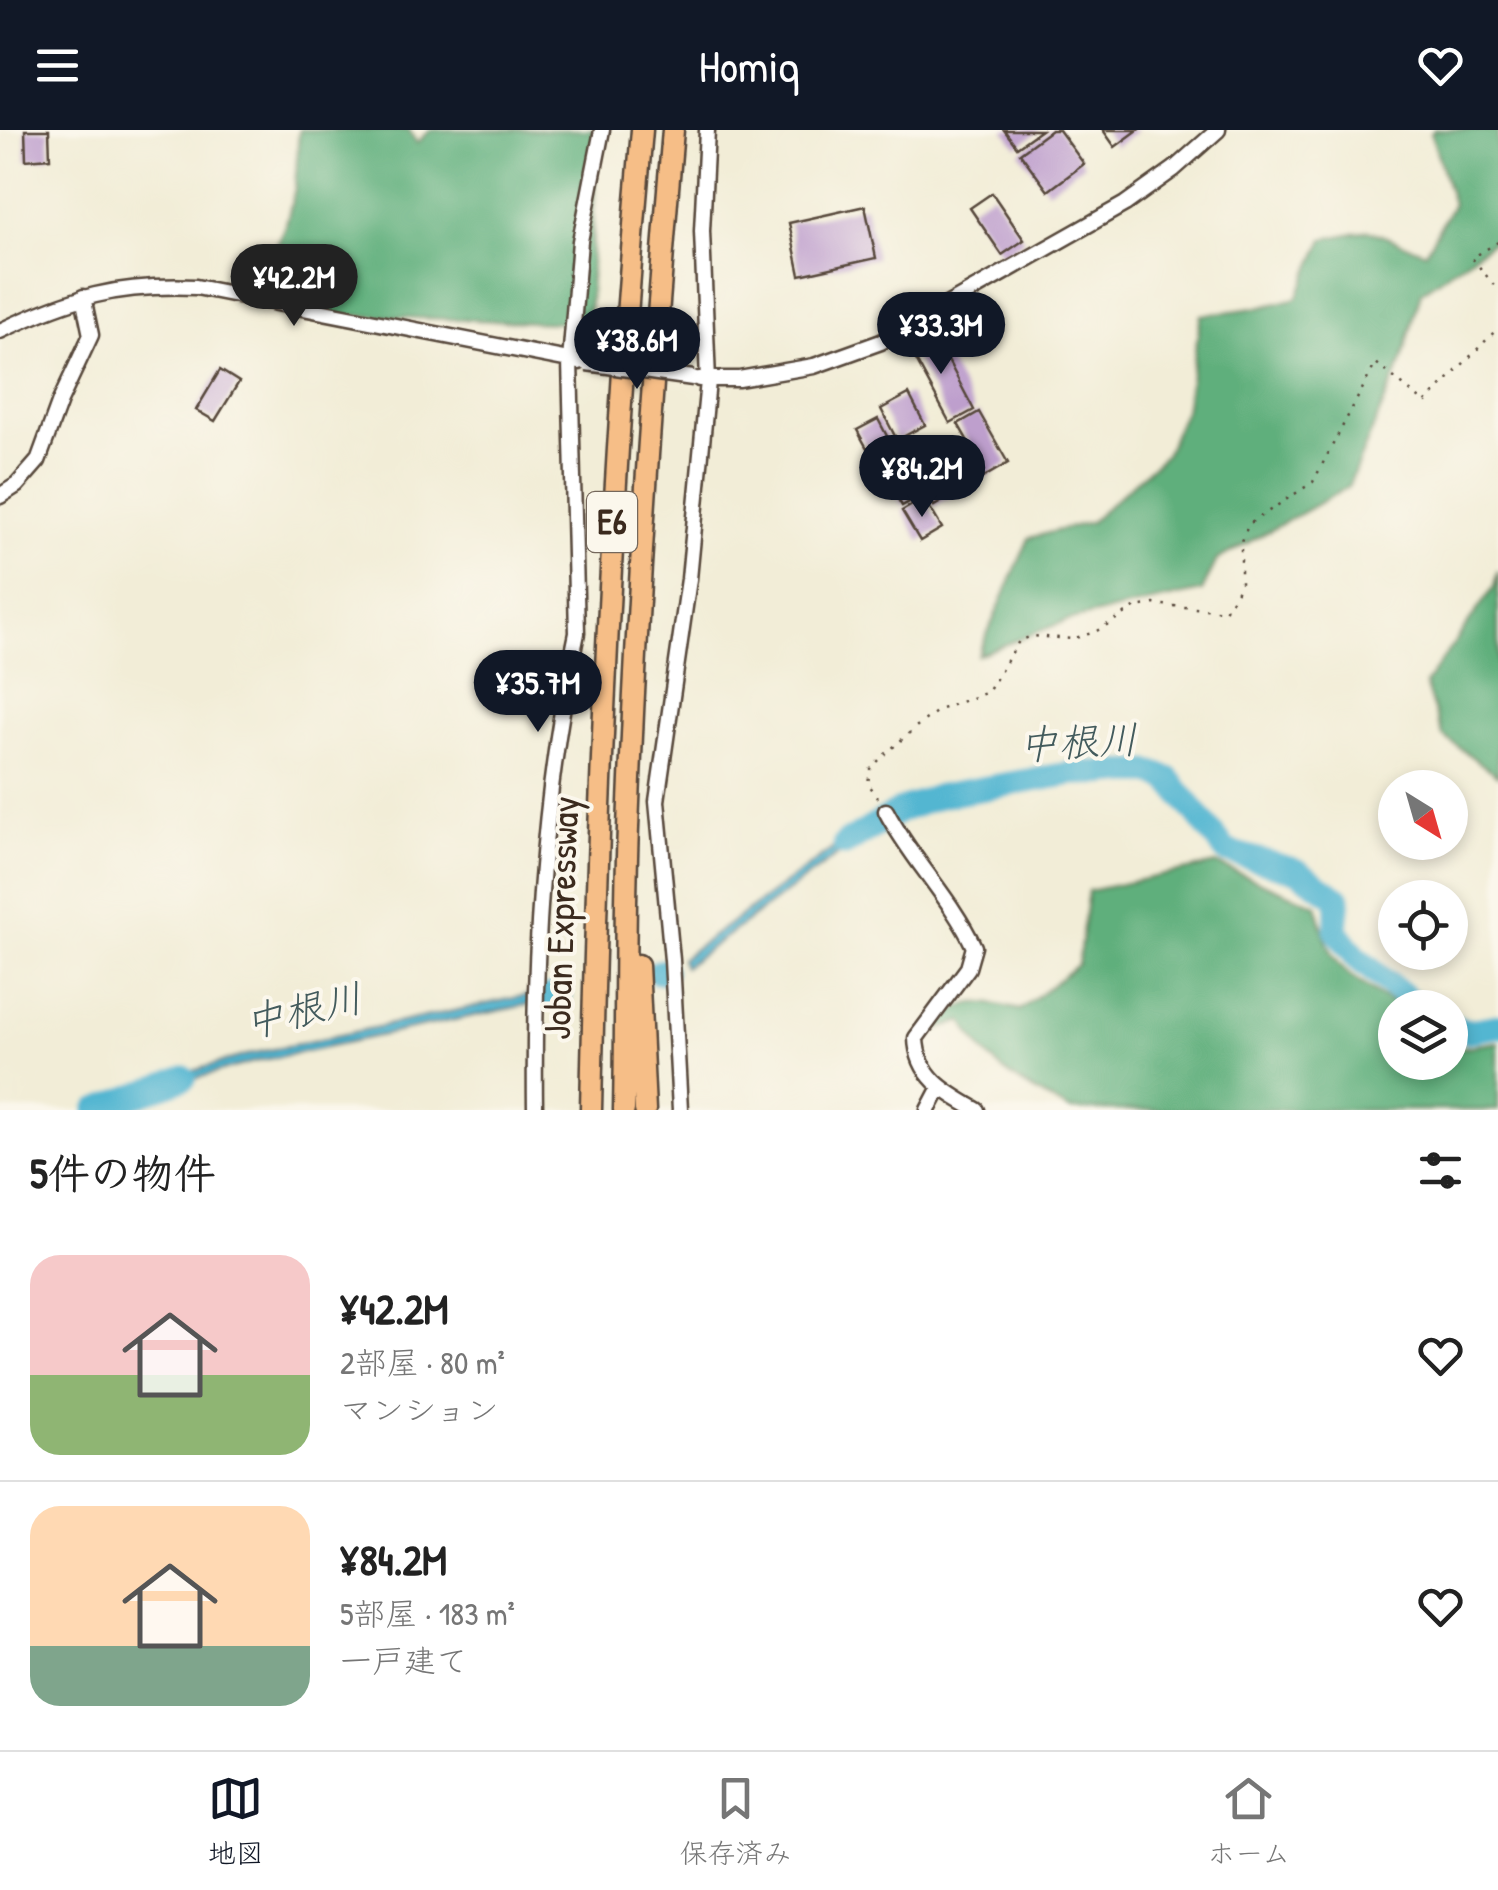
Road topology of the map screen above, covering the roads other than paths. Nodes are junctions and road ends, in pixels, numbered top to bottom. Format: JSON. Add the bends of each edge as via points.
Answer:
{"nodes":[{"id":1,"x":602,"y":130,"type":"edge"},
{"id":2,"x":642,"y":130,"type":"edge"},
{"id":3,"x":674,"y":130,"type":"edge"},
{"id":4,"x":708,"y":130,"type":"edge"},
{"id":5,"x":1218,"y":130,"type":"edge"},
{"id":6,"x":83,"y":296,"type":"junction"},
{"id":7,"x":0,"y":331,"type":"edge"},
{"id":8,"x":570,"y":361,"type":"junction"},
{"id":9,"x":700,"y":380,"type":"junction"},
{"id":10,"x":0,"y":496,"type":"edge"},
{"id":11,"x":889,"y":817,"type":"road end"},
{"id":12,"x":628,"y":833,"type":"junction"},
{"id":13,"x":595,"y":915,"type":"junction"},
{"id":14,"x":939,"y":1088,"type":"junction"},
{"id":15,"x":535,"y":1110,"type":"edge"},
{"id":16,"x":579,"y":1110,"type":"edge"},
{"id":17,"x":591,"y":1110,"type":"edge"},
{"id":18,"x":624,"y":1110,"type":"edge"},
{"id":19,"x":646,"y":1110,"type":"edge"},
{"id":20,"x":680,"y":1110,"type":"edge"},
{"id":21,"x":928,"y":1110,"type":"edge"},
{"id":22,"x":977,"y":1110,"type":"edge"}],
"edges":[{"from":1,"to":8,"type":"street","via":[[580,241]]},
{"from":2,"to":13,"type":"highway","name":"Joban Expressway","number":"E6","via":[[607,598]]},
{"from":3,"to":12,"type":"highway","name":"Joban Expressway","number":"E6","via":[[654,354]]},
{"from":4,"to":9,"type":"street"},
{"from":5,"to":9,"type":"street","via":[[1124,204],[882,342],[814,366]]},
{"from":6,"to":7,"type":"street"},
{"from":6,"to":8,"type":"street","via":[[145,285],[196,287]]},
{"from":6,"to":10,"type":"street","via":[[91,335],[38,461]]},
{"from":8,"to":9,"type":"street","bridge":true},
{"from":8,"to":15,"type":"street","via":[[577,633],[541,874]]},
{"from":9,"to":20,"type":"street","via":[[688,580],[657,801]]},
{"from":11,"to":14,"type":"street","via":[[974,947],[968,968],[916,1038],[916,1052]]},
{"from":12,"to":18,"type":"highway","name":"Joban Expressway","number":"E6"},
{"from":12,"to":19,"type":"highway"},
{"from":13,"to":16,"type":"highway"},
{"from":13,"to":17,"type":"highway","name":"Joban Expressway","number":"E6"},
{"from":14,"to":21,"type":"street"},
{"from":14,"to":22,"type":"street"}]}
